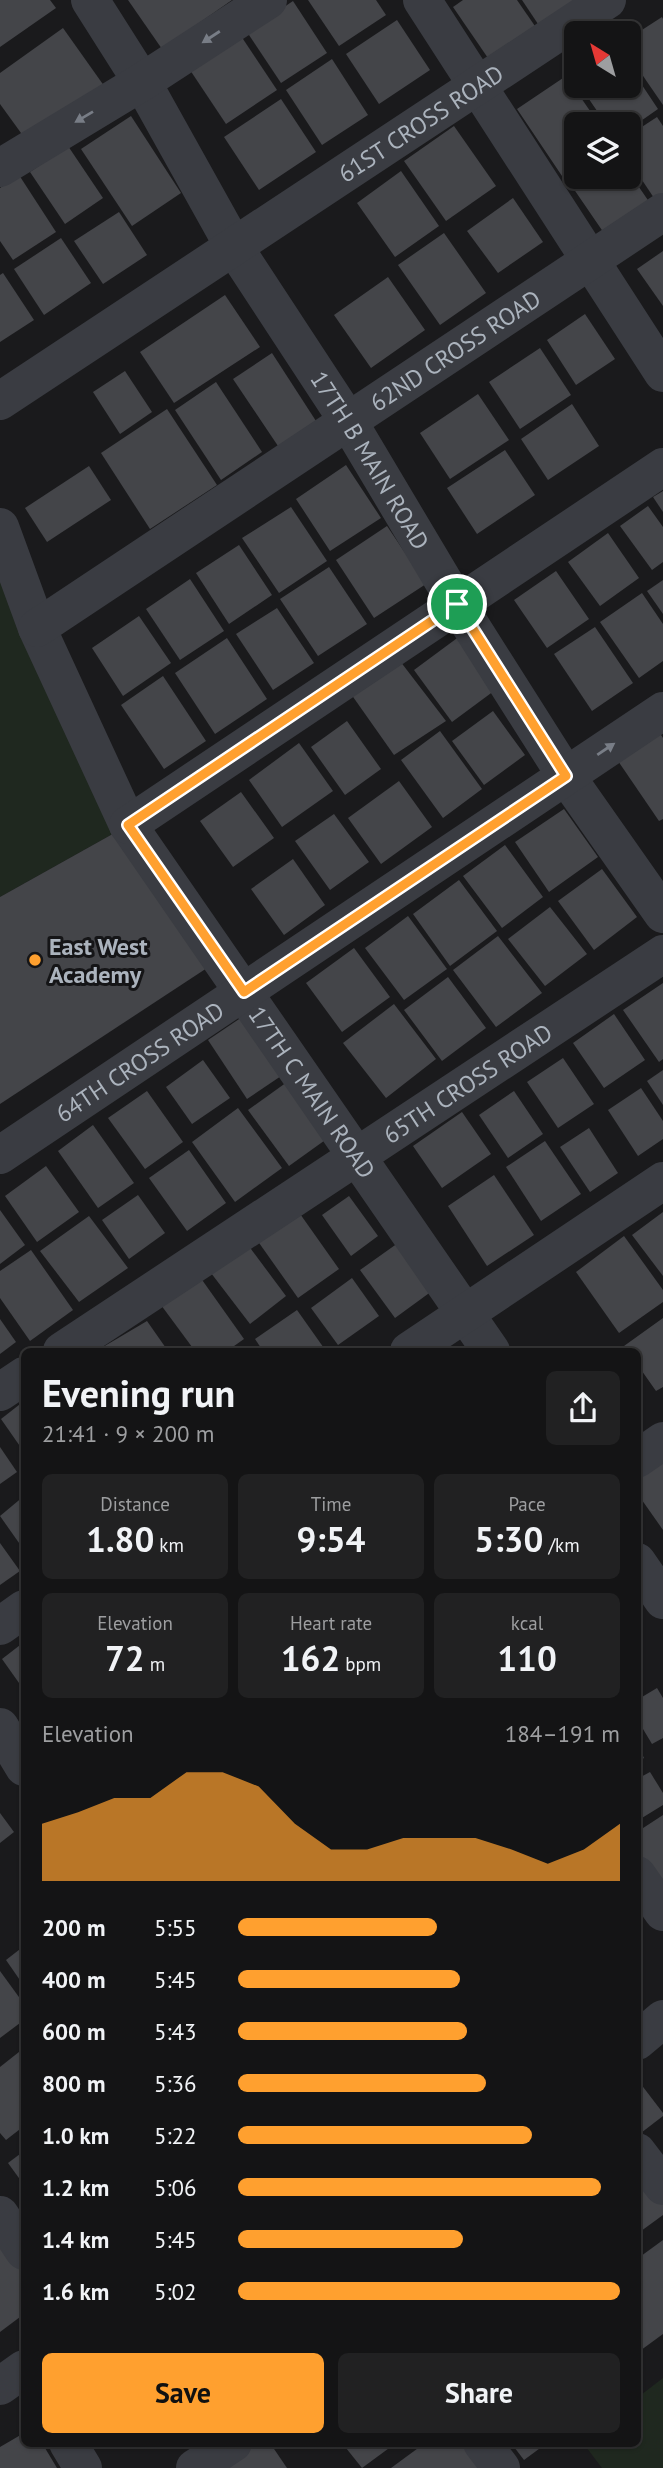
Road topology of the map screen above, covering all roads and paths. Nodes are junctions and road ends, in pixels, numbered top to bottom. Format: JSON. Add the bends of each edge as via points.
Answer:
{"nodes":[{"id":1,"x":90,"y":0,"type":"edge"},
{"id":2,"x":268,"y":0,"type":"edge"},
{"id":3,"x":422,"y":0,"type":"edge"},
{"id":4,"x":607,"y":0,"type":"edge"},
{"id":5,"x":142,"y":82,"type":"junction"},
{"id":6,"x":478,"y":85,"type":"junction"},
{"id":7,"x":0,"y":168,"type":"edge"},
{"id":8,"x":663,"y":212,"type":"edge"},
{"id":9,"x":234,"y":247,"type":"junction"},
{"id":10,"x":591,"y":260,"type":"junction"},
{"id":11,"x":663,"y":373,"type":"edge"},
{"id":12,"x":0,"y":401,"type":"edge"},
{"id":13,"x":348,"y":422,"type":"junction"},
{"id":14,"x":663,"y":467,"type":"edge"},
{"id":15,"x":0,"y":527,"type":"edge"},
{"id":16,"x":457,"y":604,"type":"junction"},
{"id":17,"x":37,"y":628,"type":"junction"},
{"id":18,"x":663,"y":711,"type":"edge"},
{"id":19,"x":566,"y":776,"type":"junction"},
{"id":20,"x":128,"y":825,"type":"junction"},
{"id":21,"x":663,"y":914,"type":"edge"},
{"id":22,"x":663,"y":954,"type":"edge"},
{"id":23,"x":244,"y":992,"type":"junction"},
{"id":24,"x":0,"y":1155,"type":"edge"},
{"id":25,"x":357,"y":1156,"type":"junction"},
{"id":26,"x":663,"y":1181,"type":"edge"},
{"id":27,"x":465,"y":1314,"type":"junction"},
{"id":28,"x":67,"y":1348,"type":"edge"},
{"id":29,"x":414,"y":1348,"type":"edge"},
{"id":30,"x":489,"y":1348,"type":"edge"},
{"id":31,"x":21,"y":1378,"type":"edge"},
{"id":32,"x":0,"y":1392,"type":"edge"},
{"id":33,"x":663,"y":1441,"type":"edge"},
{"id":34,"x":641,"y":1456,"type":"edge"},
{"id":35,"x":641,"y":1568,"type":"edge"},
{"id":36,"x":663,"y":1600,"type":"edge"},
{"id":37,"x":21,"y":1611,"type":"edge"},
{"id":38,"x":0,"y":1626,"type":"edge"},
{"id":39,"x":0,"y":1727,"type":"edge"},
{"id":40,"x":21,"y":1762,"type":"edge"},
{"id":41,"x":641,"y":1881,"type":"edge"},
{"id":42,"x":663,"y":1912,"type":"edge"},
{"id":43,"x":663,"y":2019,"type":"edge"},
{"id":44,"x":641,"y":2038,"type":"edge"},
{"id":45,"x":641,"y":2157,"type":"edge"},
{"id":46,"x":663,"y":2186,"type":"edge"},
{"id":47,"x":0,"y":2215,"type":"edge"},
{"id":48,"x":21,"y":2246,"type":"edge"},
{"id":49,"x":70,"y":2447,"type":"edge"},
{"id":50,"x":227,"y":2447,"type":"edge"},
{"id":51,"x":485,"y":2447,"type":"edge"},
{"id":52,"x":83,"y":2468,"type":"edge"},
{"id":53,"x":195,"y":2468,"type":"edge"},
{"id":54,"x":501,"y":2468,"type":"edge"}],
"edges":[{"from":1,"to":5,"type":"street","name":"17TH B MAIN ROAD"},
{"from":2,"to":5,"type":"street","one_way":true},
{"from":3,"to":6,"type":"street"},
{"from":4,"to":6,"type":"street","name":"61ST CROSS ROAD"},
{"from":5,"to":7,"type":"street","one_way":true},
{"from":5,"to":9,"type":"street","name":"17TH B MAIN ROAD"},
{"from":6,"to":9,"type":"street","name":"61ST CROSS ROAD"},
{"from":6,"to":10,"type":"street"},
{"from":8,"to":10,"type":"street","name":"62ND CROSS ROAD"},
{"from":9,"to":12,"type":"street","name":"61ST CROSS ROAD"},
{"from":9,"to":13,"type":"street","name":"17TH B MAIN ROAD"},
{"from":10,"to":11,"type":"street"},
{"from":10,"to":13,"type":"street","name":"62ND CROSS ROAD"},
{"from":13,"to":16,"type":"street","name":"17TH B MAIN ROAD"},
{"from":13,"to":17,"type":"street","name":"62ND CROSS ROAD"},
{"from":14,"to":16,"type":"street"},
{"from":15,"to":17,"type":"street","name":"17TH C MAIN ROAD"},
{"from":16,"to":19,"type":"street","name":"17TH B MAIN ROAD"},
{"from":16,"to":20,"type":"street"},
{"from":17,"to":20,"type":"street","name":"17TH C MAIN ROAD"},
{"from":19,"to":18,"type":"street","name":"64TH CROSS ROAD","one_way":true},
{"from":19,"to":21,"type":"street","name":"17TH B MAIN ROAD"},
{"from":19,"to":23,"type":"street","name":"64TH CROSS ROAD"},
{"from":20,"to":23,"type":"street","name":"17TH C MAIN ROAD"},
{"from":22,"to":25,"type":"street","name":"65TH CROSS ROAD"},
{"from":23,"to":24,"type":"street","name":"64TH CROSS ROAD"},
{"from":23,"to":25,"type":"street","name":"17TH C MAIN ROAD"},
{"from":25,"to":27,"type":"street","name":"17TH C MAIN ROAD"},
{"from":25,"to":28,"type":"street","name":"65TH CROSS ROAD"},
{"from":26,"to":27,"type":"street"},
{"from":27,"to":29,"type":"street"},
{"from":27,"to":30,"type":"street","name":"17TH C MAIN ROAD"},
{"from":31,"to":32,"type":"street"},
{"from":33,"to":34,"type":"street"},
{"from":35,"to":36,"type":"street"},
{"from":37,"to":38,"type":"street"},
{"from":39,"to":40,"type":"street"},
{"from":41,"to":42,"type":"street"},
{"from":43,"to":44,"type":"street"},
{"from":45,"to":46,"type":"street"},
{"from":47,"to":48,"type":"street"},
{"from":49,"to":52,"type":"street"},
{"from":50,"to":53,"type":"street"},
{"from":51,"to":54,"type":"street"}]}
